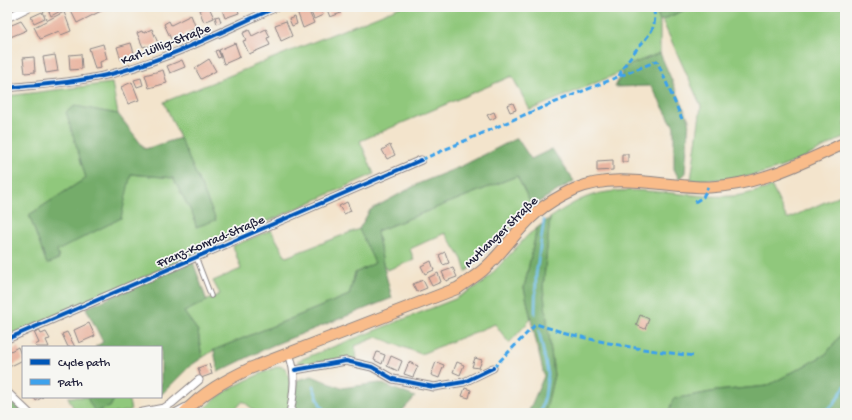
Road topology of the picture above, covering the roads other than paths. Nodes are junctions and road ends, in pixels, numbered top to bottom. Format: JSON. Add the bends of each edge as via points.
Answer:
{"nodes":[{"id":1,"x":29,"y":7,"type":"edge"},
{"id":2,"x":278,"y":7,"type":"edge"},
{"id":3,"x":7,"y":18,"type":"edge"},
{"id":4,"x":7,"y":88,"type":"edge"},
{"id":5,"x":845,"y":143,"type":"edge"},
{"id":6,"x":422,"y":160,"type":"dead end"},
{"id":7,"x":196,"y":257,"type":"junction"},
{"id":8,"x":211,"y":296,"type":"dead end"},
{"id":9,"x":7,"y":339,"type":"edge"},
{"id":10,"x":289,"y":354,"type":"junction"},
{"id":11,"x":493,"y":368,"type":"dead end"},
{"id":12,"x":295,"y":370,"type":"junction"},
{"id":13,"x":199,"y":380,"type":"dead end"},
{"id":14,"x":7,"y":392,"type":"edge"},
{"id":15,"x":193,"y":403,"type":"junction"},
{"id":16,"x":30,"y":413,"type":"edge"},
{"id":17,"x":138,"y":413,"type":"edge"},
{"id":18,"x":176,"y":413,"type":"edge"},
{"id":19,"x":184,"y":413,"type":"edge"},
{"id":20,"x":290,"y":413,"type":"edge"}],
"edges":[{"from":1,"to":3,"type":"street"},
{"from":2,"to":4,"type":"street","name":"Karl-Lüllig-Straße","via":[[150,62],[121,71],[70,81]]},
{"from":5,"to":10,"type":"main road","name":"Mutlanger Straße","via":[[777,174],[731,185],[708,187],[619,181],[599,182],[576,189],[536,212],[482,271],[458,288]]},
{"from":6,"to":7,"type":"street","name":"Franz-Konrad-Straße"},
{"from":7,"to":8,"type":"lane"},
{"from":7,"to":9,"type":"street","name":"Franz-Konrad-Straße"},
{"from":10,"to":12,"type":"street"},
{"from":10,"to":15,"type":"main road","name":"Mutlanger Straße","via":[[220,383]]},
{"from":11,"to":12,"type":"street","via":[[464,382],[434,387],[393,379],[372,367],[346,361]]},
{"from":12,"to":20,"type":"street"},
{"from":13,"to":17,"type":"street","via":[[164,408]]},
{"from":14,"to":16,"type":"street"},
{"from":15,"to":18,"type":"street"},
{"from":15,"to":19,"type":"main road","name":"Mutlanger Straße"}]}
